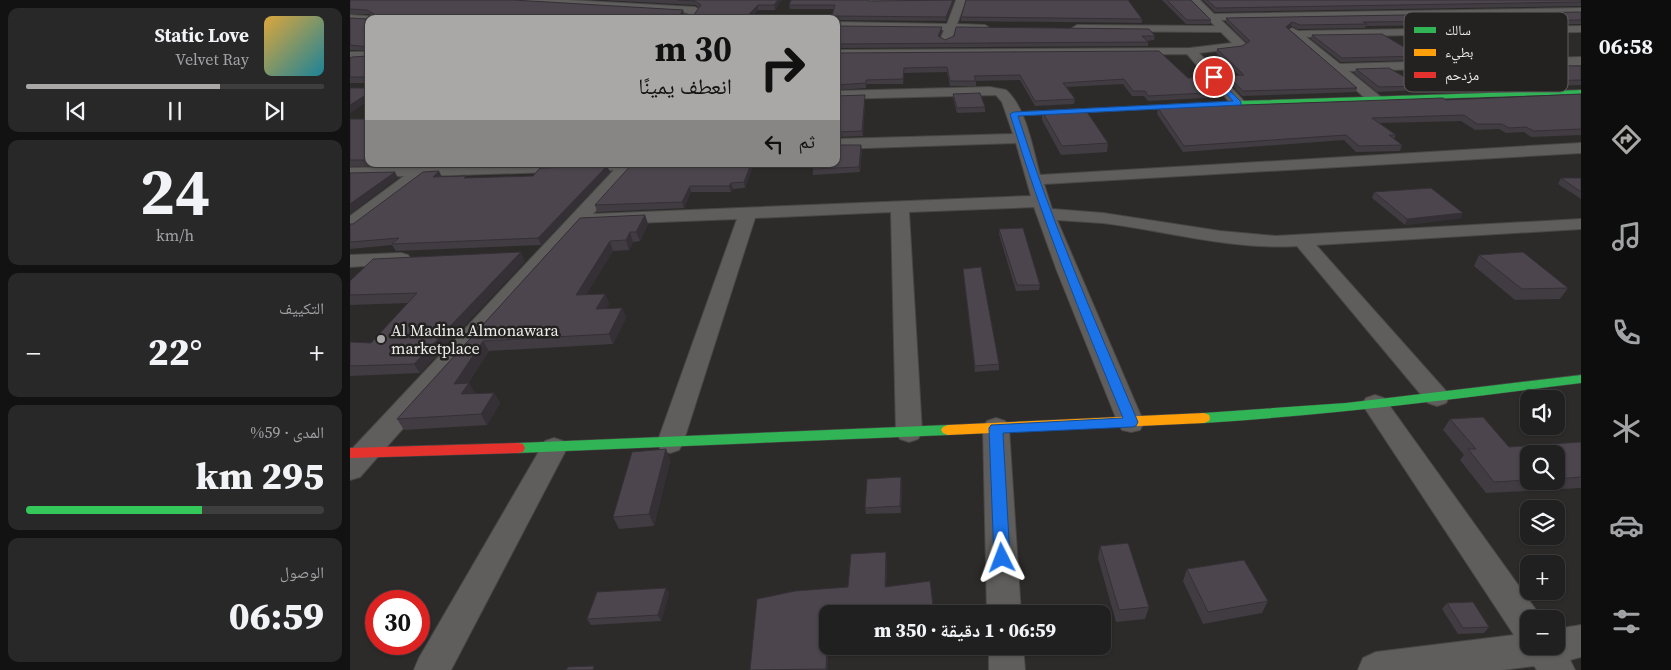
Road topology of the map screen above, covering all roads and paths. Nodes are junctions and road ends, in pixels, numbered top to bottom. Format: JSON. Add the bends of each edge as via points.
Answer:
{"nodes":[{"id":1,"x":516,"y":0,"type":"edge"},
{"id":2,"x":630,"y":0,"type":"edge"},
{"id":3,"x":869,"y":0,"type":"edge"},
{"id":4,"x":917,"y":0,"type":"edge"},
{"id":5,"x":961,"y":0,"type":"edge"},
{"id":6,"x":1194,"y":0,"type":"edge"},
{"id":7,"x":1555,"y":0,"type":"edge"},
{"id":8,"x":1392,"y":4,"type":"edge"},
{"id":9,"x":618,"y":6,"type":"junction"},
{"id":10,"x":1581,"y":10,"type":"edge"},
{"id":11,"x":1407,"y":12,"type":"edge"},
{"id":12,"x":1466,"y":12,"type":"edge"},
{"id":13,"x":1404,"y":13,"type":"edge"},
{"id":14,"x":601,"y":14,"type":"edge"},
{"id":15,"x":691,"y":15,"type":"edge"},
{"id":16,"x":1274,"y":16,"type":"junction"},
{"id":17,"x":1211,"y":17,"type":"junction"},
{"id":18,"x":350,"y":18,"type":"edge"},
{"id":19,"x":365,"y":19,"type":"edge"},
{"id":20,"x":840,"y":25,"type":"edge"},
{"id":21,"x":950,"y":27,"type":"junction"},
{"id":22,"x":999,"y":28,"type":"edge"},
{"id":23,"x":1068,"y":28,"type":"edge"},
{"id":24,"x":1225,"y":29,"type":"junction"},
{"id":25,"x":1568,"y":29,"type":"edge"},
{"id":26,"x":1581,"y":29,"type":"edge"},
{"id":27,"x":1404,"y":32,"type":"edge"},
{"id":28,"x":1295,"y":34,"type":"junction"},
{"id":29,"x":1190,"y":51,"type":"junction"},
{"id":30,"x":941,"y":52,"type":"junction"},
{"id":31,"x":840,"y":53,"type":"edge"},
{"id":32,"x":350,"y":56,"type":"edge"},
{"id":33,"x":365,"y":56,"type":"edge"},
{"id":34,"x":1568,"y":61,"type":"edge"},
{"id":35,"x":1581,"y":61,"type":"edge"},
{"id":36,"x":1404,"y":66,"type":"edge"},
{"id":37,"x":1337,"y":68,"type":"junction"},
{"id":38,"x":1581,"y":92,"type":"edge"},
{"id":39,"x":840,"y":95,"type":"edge"},
{"id":40,"x":1376,"y":100,"type":"junction"},
{"id":41,"x":1238,"y":103,"type":"junction"},
{"id":42,"x":1014,"y":114,"type":"junction"},
{"id":43,"x":1021,"y":138,"type":"junction"},
{"id":44,"x":840,"y":144,"type":"edge"},
{"id":45,"x":1581,"y":148,"type":"edge"},
{"id":46,"x":427,"y":167,"type":"edge"},
{"id":47,"x":625,"y":167,"type":"edge"},
{"id":48,"x":350,"y":173,"type":"edge"},
{"id":49,"x":1034,"y":180,"type":"junction"},
{"id":50,"x":900,"y":208,"type":"junction"},
{"id":51,"x":1044,"y":208,"type":"junction"},
{"id":52,"x":747,"y":215,"type":"junction"},
{"id":53,"x":577,"y":220,"type":"junction"},
{"id":54,"x":1581,"y":224,"type":"edge"},
{"id":55,"x":350,"y":225,"type":"edge"},
{"id":56,"x":1303,"y":242,"type":"junction"},
{"id":57,"x":419,"y":258,"type":"edge"},
{"id":58,"x":350,"y":261,"type":"edge"},
{"id":59,"x":1581,"y":379,"type":"edge"},
{"id":60,"x":1436,"y":397,"type":"junction"},
{"id":61,"x":1375,"y":404,"type":"junction"},
{"id":62,"x":1132,"y":422,"type":"junction"},
{"id":63,"x":996,"y":428,"type":"junction"},
{"id":64,"x":908,"y":432,"type":"junction"},
{"id":65,"x":670,"y":443,"type":"junction"},
{"id":66,"x":554,"y":448,"type":"junction"},
{"id":67,"x":357,"y":453,"type":"edge"},
{"id":68,"x":350,"y":469,"type":"edge"},
{"id":69,"x":1004,"y":605,"type":"edge"},
{"id":70,"x":1521,"y":610,"type":"edge"},
{"id":71,"x":1581,"y":641,"type":"edge"},
{"id":72,"x":1565,"y":644,"type":"edge"},
{"id":73,"x":1520,"y":651,"type":"edge"},
{"id":74,"x":1006,"y":655,"type":"edge"},
{"id":75,"x":432,"y":670,"type":"edge"},
{"id":76,"x":1007,"y":670,"type":"edge"},
{"id":77,"x":1376,"y":670,"type":"edge"}],
"edges":[{"from":1,"to":9,"type":"street"},
{"from":2,"to":9,"type":"street"},
{"from":3,"to":4,"type":"street"},
{"from":5,"to":21,"type":"street"},
{"from":6,"to":17,"type":"street"},
{"from":7,"to":10,"type":"street"},
{"from":8,"to":11,"type":"street"},
{"from":9,"to":14,"type":"street"},
{"from":9,"to":15,"type":"street","via":[[695,10]]},
{"from":10,"to":12,"type":"street"},
{"from":13,"to":16,"type":"street"},
{"from":16,"to":17,"type":"street"},
{"from":16,"to":28,"type":"street"},
{"from":17,"to":24,"type":"street"},
{"from":18,"to":19,"type":"street"},
{"from":20,"to":21,"type":"street"},
{"from":21,"to":22,"type":"street"},
{"from":21,"to":30,"type":"street"},
{"from":23,"to":24,"type":"street"},
{"from":24,"to":29,"type":"street","via":[[1240,44]]},
{"from":25,"to":26,"type":"street"},
{"from":27,"to":28,"type":"street"},
{"from":28,"to":37,"type":"street"},
{"from":29,"to":30,"type":"street"},
{"from":29,"to":41,"type":"street"},
{"from":30,"to":31,"type":"street"},
{"from":32,"to":33,"type":"street"},
{"from":34,"to":35,"type":"street"},
{"from":36,"to":37,"type":"street"},
{"from":37,"to":40,"type":"street"},
{"from":38,"to":40,"type":"street"},
{"from":39,"to":42,"type":"street","via":[[1000,92],[1005,95]]},
{"from":40,"to":41,"type":"street"},
{"from":41,"to":42,"type":"street"},
{"from":42,"to":43,"type":"street"},
{"from":43,"to":44,"type":"street"},
{"from":43,"to":49,"type":"street"},
{"from":45,"to":49,"type":"street"},
{"from":46,"to":48,"type":"street"},
{"from":46,"to":55,"type":"street"},
{"from":47,"to":53,"type":"street"},
{"from":49,"to":51,"type":"street"},
{"from":50,"to":51,"type":"street"},
{"from":50,"to":52,"type":"street"},
{"from":50,"to":64,"type":"street"},
{"from":51,"to":56,"type":"street","via":[[1250,241]]},
{"from":51,"to":62,"type":"street"},
{"from":52,"to":53,"type":"street"},
{"from":52,"to":65,"type":"street"},
{"from":53,"to":67,"type":"street","via":[[536,253]]},
{"from":54,"to":56,"type":"street"},
{"from":56,"to":60,"type":"street"},
{"from":57,"to":58,"type":"street"},
{"from":59,"to":60,"type":"street"},
{"from":60,"to":61,"type":"street"},
{"from":61,"to":62,"type":"street","via":[[1254,416]]},
{"from":61,"to":70,"type":"street"},
{"from":62,"to":63,"type":"street"},
{"from":63,"to":64,"type":"street"},
{"from":63,"to":69,"type":"street"},
{"from":64,"to":65,"type":"street"},
{"from":65,"to":66,"type":"street"},
{"from":66,"to":67,"type":"street"},
{"from":66,"to":75,"type":"street"},
{"from":67,"to":68,"type":"street"},
{"from":71,"to":72,"type":"street"},
{"from":73,"to":77,"type":"street"},
{"from":74,"to":76,"type":"street"}]}
